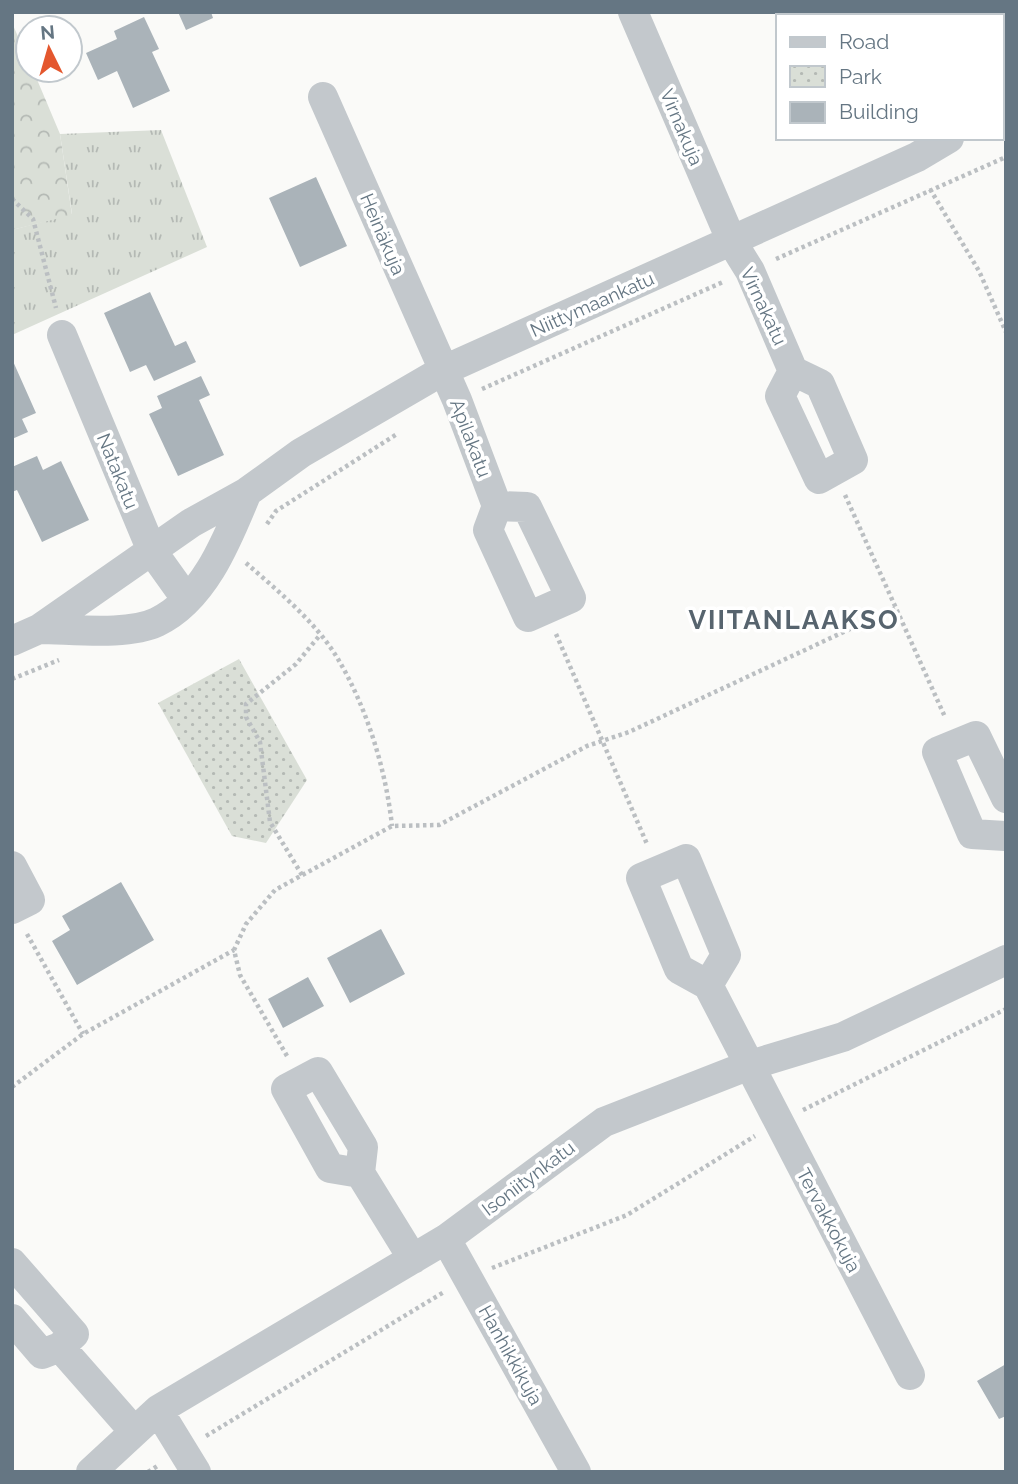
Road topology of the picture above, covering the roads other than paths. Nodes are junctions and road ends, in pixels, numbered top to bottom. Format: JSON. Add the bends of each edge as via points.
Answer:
{"nodes":[{"id":1,"x":633,"y":12,"type":"edge"},
{"id":2,"x":323,"y":97,"type":"dead end"},
{"id":3,"x":946,"y":140,"type":"edge"},
{"id":4,"x":732,"y":242,"type":"junction"},
{"id":5,"x":62,"y":335,"type":"road end"},
{"id":6,"x":442,"y":371,"type":"junction"},
{"id":7,"x":793,"y":371,"type":"junction"},
{"id":8,"x":247,"y":492,"type":"junction"},
{"id":9,"x":497,"y":506,"type":"junction"},
{"id":10,"x":152,"y":551,"type":"junction"},
{"id":11,"x":187,"y":600,"type":"junction"},
{"id":12,"x":26,"y":635,"type":"edge"},
{"id":13,"x":1006,"y":798,"type":"edge"},
{"id":14,"x":1005,"y":836,"type":"edge"},
{"id":15,"x":12,"y":866,"type":"edge"},
{"id":16,"x":13,"y":909,"type":"edge"},
{"id":17,"x":1006,"y":960,"type":"edge"},
{"id":18,"x":708,"y":985,"type":"junction"},
{"id":19,"x":747,"y":1066,"type":"junction"},
{"id":20,"x":301,"y":1081,"type":"road end"},
{"id":21,"x":446,"y":1239,"type":"junction"},
{"id":22,"x":413,"y":1259,"type":"junction"},
{"id":23,"x":12,"y":1263,"type":"edge"},
{"id":24,"x":12,"y":1319,"type":"edge"},
{"id":25,"x":60,"y":1348,"type":"junction"},
{"id":26,"x":910,"y":1375,"type":"dead end"},
{"id":27,"x":158,"y":1410,"type":"junction"},
{"id":28,"x":133,"y":1430,"type":"junction"},
{"id":29,"x":189,"y":1461,"type":"edge"},
{"id":30,"x":91,"y":1472,"type":"edge"},
{"id":31,"x":576,"y":1472,"type":"edge"}],
"edges":[{"from":1,"to":4,"type":"street","name":"Virnakuja"},
{"from":2,"to":6,"type":"street","name":"Heinäkuja"},
{"from":3,"to":4,"type":"street","name":"Niittymaankatu"},
{"from":4,"to":6,"type":"street","name":"Niittymaankatu"},
{"from":4,"to":7,"type":"street","name":"Virnakatu","via":[[750,271]]},
{"from":5,"to":10,"type":"street","name":"Natakatu"},
{"from":6,"to":8,"type":"street","name":"Niittymaankatu","via":[[301,453]]},
{"from":6,"to":9,"type":"street","name":"Apilakatu"},
{"from":7,"to":7,"type":"street","via":[[820,384],[853,460],[819,479],[780,396]]},
{"from":8,"to":10,"type":"street","name":"Niittymaankatu"},
{"from":8,"to":11,"type":"street","name":"Niittymaankatu","via":[[223,549]]},
{"from":9,"to":9,"type":"street","name":"Apilakatu","via":[[527,507],[571,598],[528,617],[488,530]]},
{"from":10,"to":11,"type":"street","name":"Natakatu"},
{"from":10,"to":12,"type":"street","name":"Niittymaankatu"},
{"from":11,"to":12,"type":"street","name":"Niittymaankatu","via":[[156,622],[122,629]]},
{"from":13,"to":14,"type":"street","via":[[976,736],[937,752],[972,834]]},
{"from":15,"to":16,"type":"street","via":[[30,900]]},
{"from":17,"to":19,"type":"street","name":"Isoniitynkatu","via":[[843,1037]]},
{"from":18,"to":18,"type":"street","via":[[726,955],[686,859],[641,878],[679,969]]},
{"from":18,"to":19,"type":"street","name":"Tervakkokuja"},
{"from":19,"to":21,"type":"street","name":"Isoniitynkatu","via":[[604,1122]]},
{"from":19,"to":26,"type":"street","name":"Tervakkokuja"},
{"from":20,"to":22,"type":"street","via":[[318,1072],[363,1147],[360,1173]]},
{"from":21,"to":22,"type":"street","name":"Isoniitynkatu"},
{"from":21,"to":31,"type":"street","name":"Hanhikkikuja"},
{"from":22,"to":27,"type":"street","name":"Isoniitynkatu"},
{"from":23,"to":25,"type":"street","via":[[74,1334]]},
{"from":24,"to":25,"type":"street","via":[[42,1354]]},
{"from":25,"to":28,"type":"street"},
{"from":27,"to":28,"type":"street","name":"Isoniitynkatu"},
{"from":27,"to":29,"type":"street"},
{"from":28,"to":30,"type":"street","name":"Isoniitynkatu"}]}
